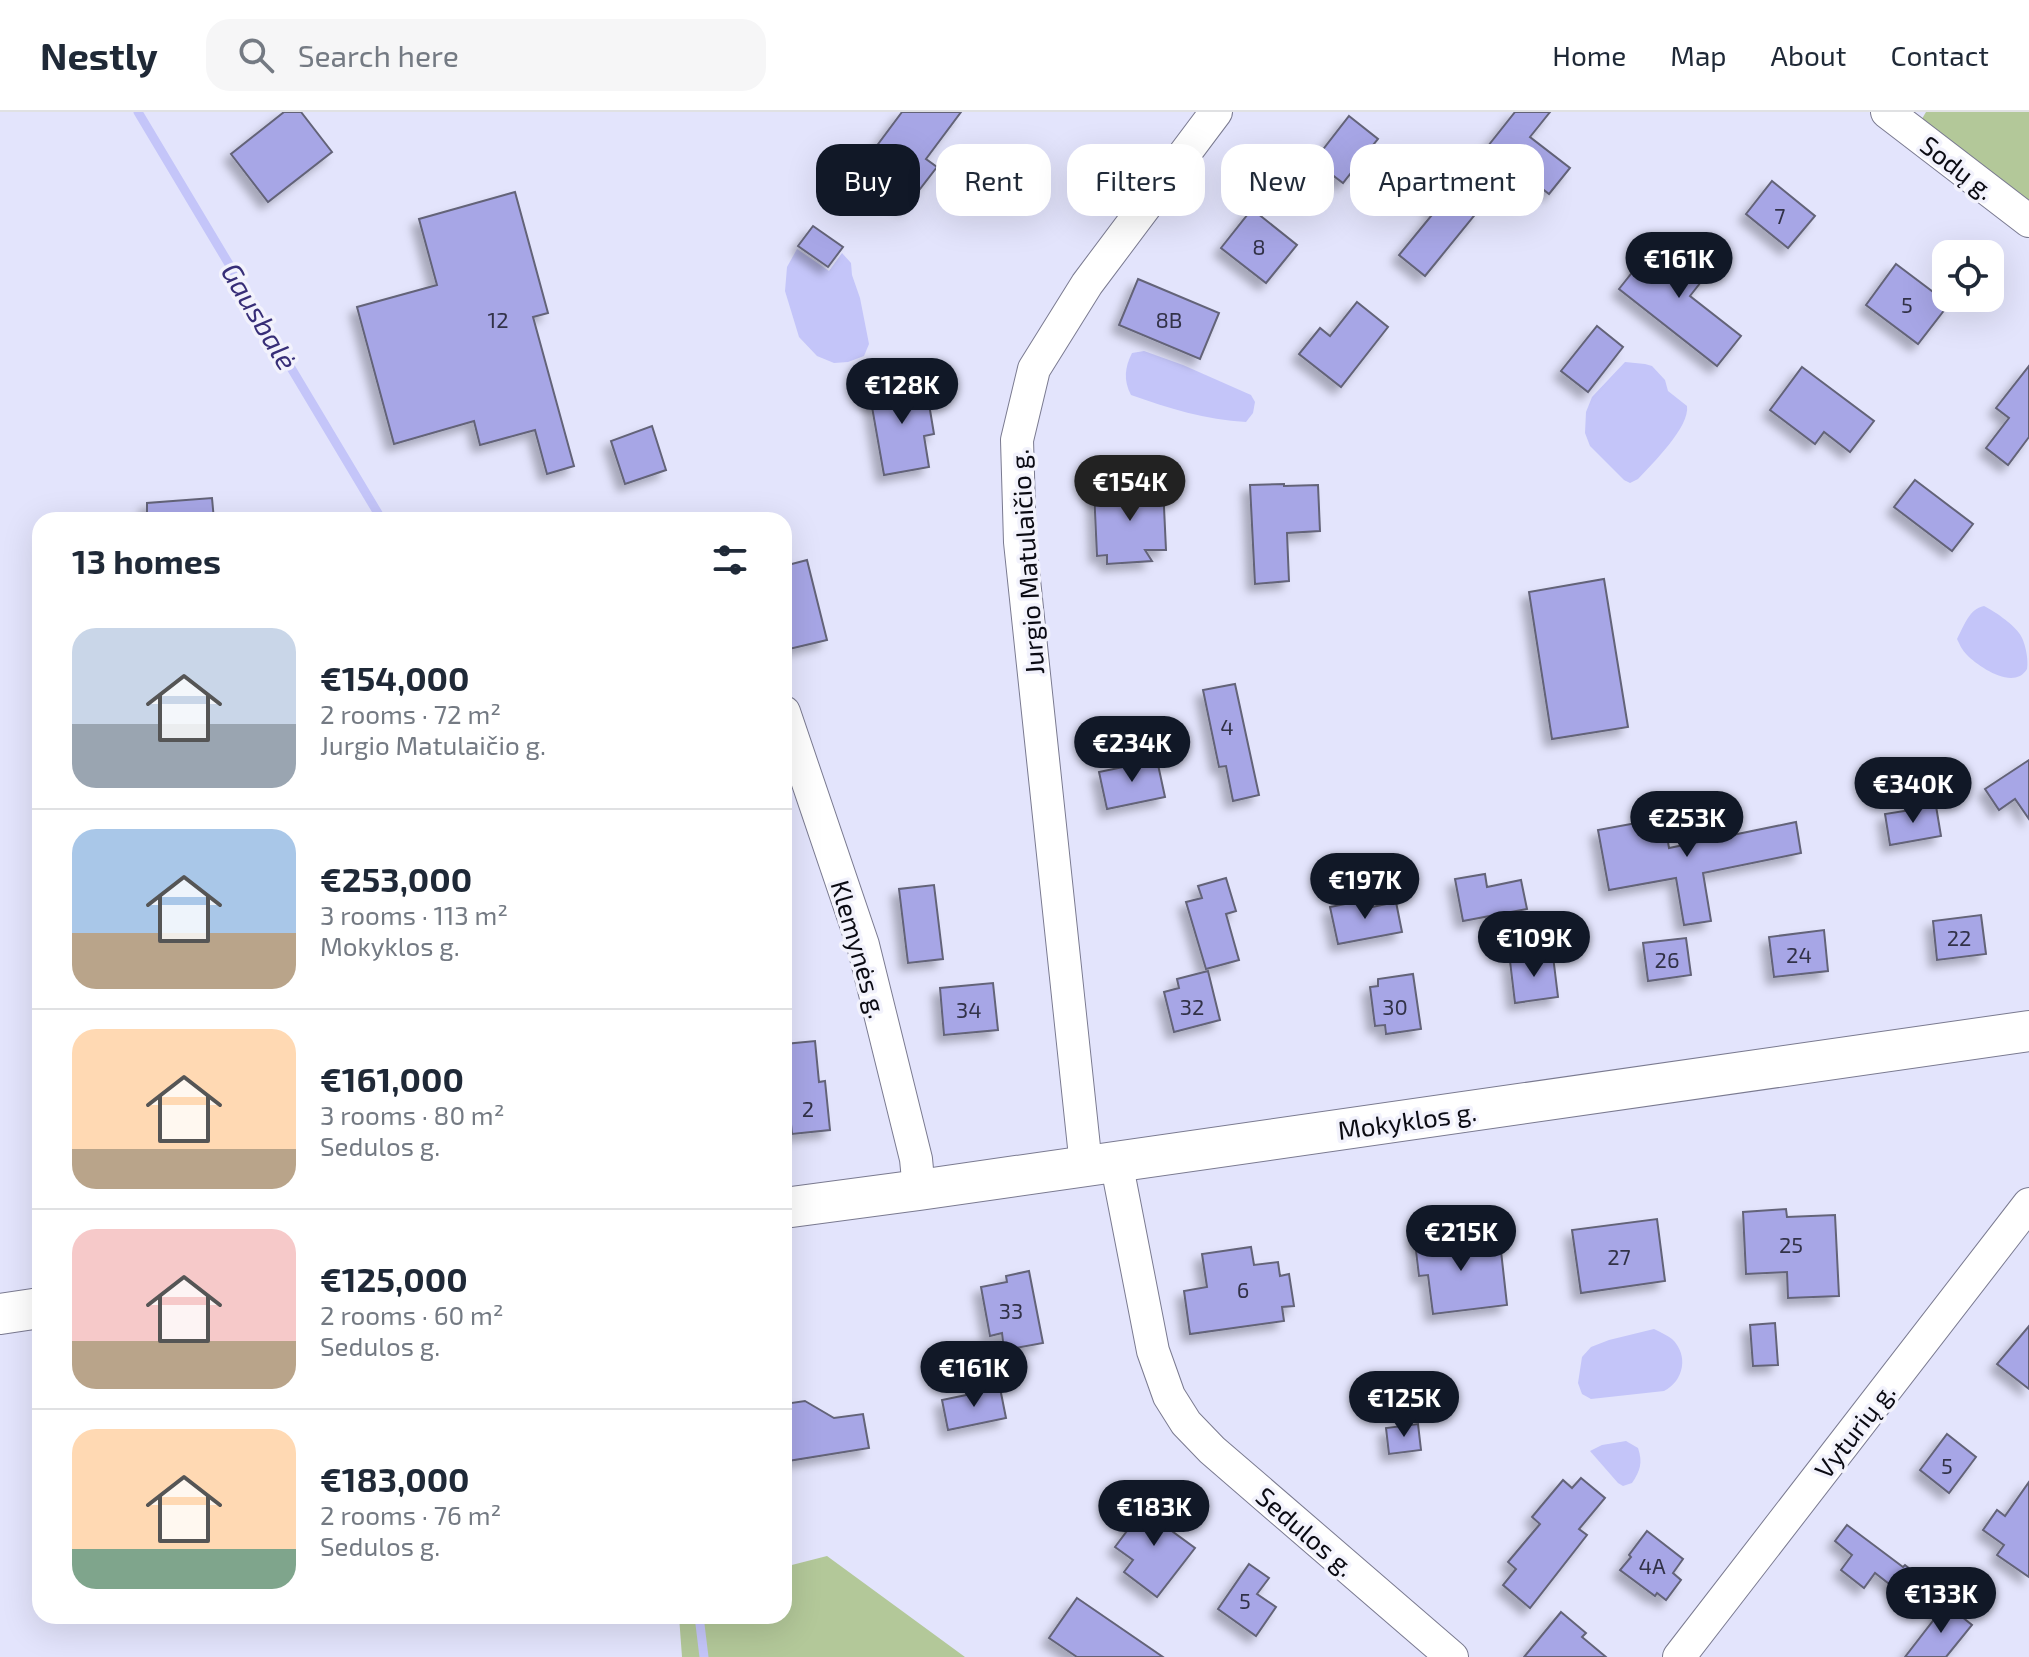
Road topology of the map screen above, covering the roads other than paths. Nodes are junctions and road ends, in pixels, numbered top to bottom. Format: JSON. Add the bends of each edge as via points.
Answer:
{"nodes":[{"id":1,"x":1216,"y":112,"type":"edge"},
{"id":2,"x":1887,"y":112,"type":"edge"},
{"id":3,"x":2029,"y":221,"type":"edge"},
{"id":4,"x":792,"y":736,"type":"edge"},
{"id":5,"x":2029,"y":1031,"type":"edge"},
{"id":6,"x":1101,"y":1164,"type":"junction"},
{"id":7,"x":919,"y":1190,"type":"junction"},
{"id":8,"x":2029,"y":1204,"type":"edge"},
{"id":9,"x":792,"y":1207,"type":"edge"},
{"id":10,"x":32,"y":1309,"type":"edge"},
{"id":11,"x":0,"y":1314,"type":"edge"},
{"id":12,"x":1452,"y":1657,"type":"edge"},
{"id":13,"x":1679,"y":1657,"type":"edge"}],
"edges":[{"from":1,"to":6,"type":"street","name":"Jurgio Matulaičio g.","via":[[1087,284],[1034,369],[1017,440],[1020,542]]},
{"from":2,"to":3,"type":"street","name":"Sodų g."},
{"from":4,"to":7,"type":"street","name":"Klemynės g.","via":[[863,945]]},
{"from":5,"to":6,"type":"main road","name":"Mokyklos g."},
{"from":6,"to":7,"type":"main road","name":"Mokyklos g."},
{"from":6,"to":12,"type":"street","name":"Sedulos g.","via":[[1153,1351],[1169,1396],[1186,1423]]},
{"from":7,"to":9,"type":"main road","name":"Mokyklos g."},
{"from":8,"to":13,"type":"street","name":"Vyturių g."},
{"from":10,"to":11,"type":"main road"}]}
